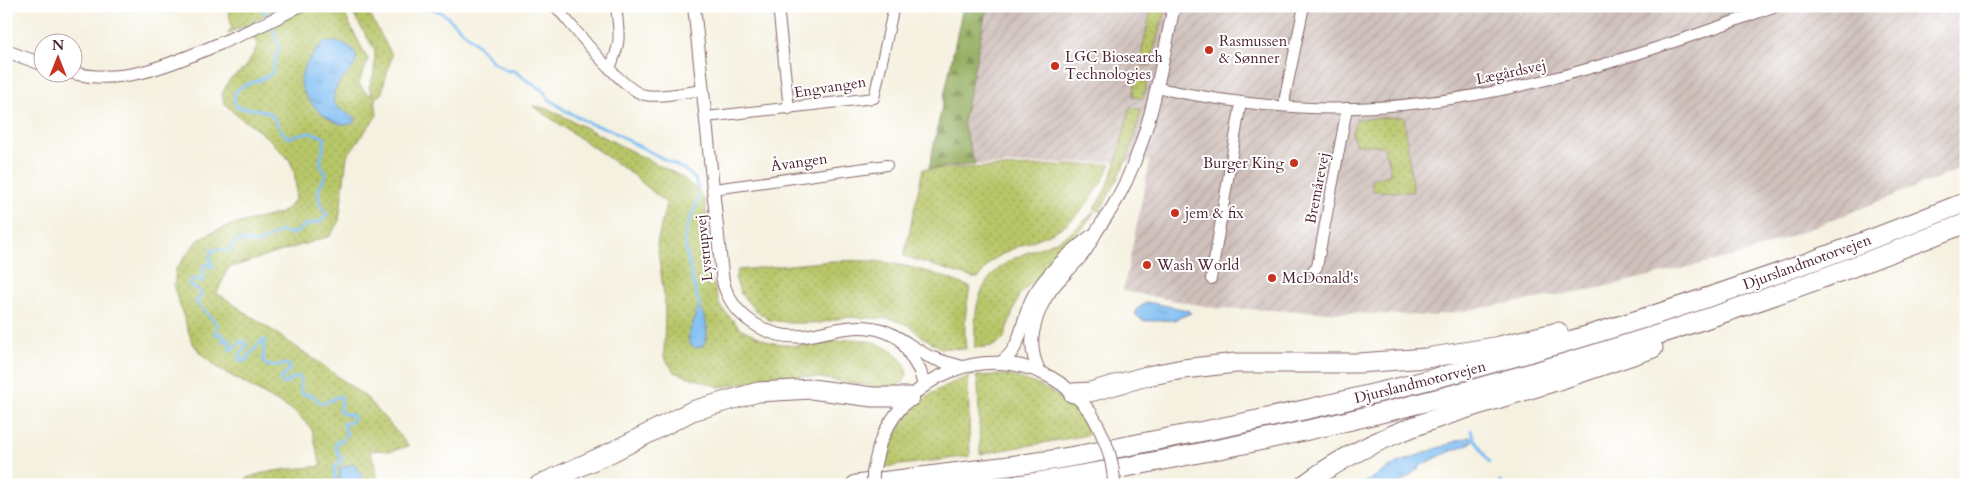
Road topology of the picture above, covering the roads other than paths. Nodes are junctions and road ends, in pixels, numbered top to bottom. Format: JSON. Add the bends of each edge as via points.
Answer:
{"nodes":[{"id":1,"x":299,"y":6,"type":"edge"},
{"id":2,"x":555,"y":6,"type":"edge"},
{"id":3,"x":616,"y":6,"type":"edge"},
{"id":4,"x":694,"y":6,"type":"edge"},
{"id":5,"x":778,"y":6,"type":"edge"},
{"id":6,"x":894,"y":6,"type":"edge"},
{"id":7,"x":1174,"y":6,"type":"edge"},
{"id":8,"x":1304,"y":6,"type":"edge"},
{"id":9,"x":1776,"y":6,"type":"edge"},
{"id":10,"x":6,"y":51,"type":"edge"},
{"id":11,"x":32,"y":60,"type":"edge"},
{"id":12,"x":610,"y":68,"type":"junction"},
{"id":13,"x":82,"y":74,"type":"edge"},
{"id":14,"x":1156,"y":88,"type":"junction"},
{"id":15,"x":703,"y":90,"type":"junction"},
{"id":16,"x":1241,"y":102,"type":"junction"},
{"id":17,"x":1285,"y":106,"type":"junction"},
{"id":18,"x":1347,"y":108,"type":"junction"},
{"id":19,"x":789,"y":109,"type":"junction"},
{"id":20,"x":706,"y":117,"type":"junction"},
{"id":21,"x":887,"y":165,"type":"dead end"},
{"id":22,"x":714,"y":189,"type":"junction"},
{"id":23,"x":1966,"y":202,"type":"edge"},
{"id":24,"x":1966,"y":224,"type":"edge"},
{"id":25,"x":1096,"y":234,"type":"junction"},
{"id":26,"x":1827,"y":255,"type":"junction"},
{"id":27,"x":1313,"y":271,"type":"dead end"},
{"id":28,"x":1211,"y":279,"type":"dead end"},
{"id":29,"x":900,"y":339,"type":"junction"},
{"id":30,"x":1000,"y":363,"type":"junction"},
{"id":31,"x":962,"y":367,"type":"junction"},
{"id":32,"x":1040,"y":372,"type":"junction"},
{"id":33,"x":917,"y":391,"type":"junction"},
{"id":34,"x":1072,"y":393,"type":"junction"},
{"id":35,"x":539,"y":485,"type":"edge"},
{"id":36,"x":856,"y":485,"type":"edge"},
{"id":37,"x":873,"y":485,"type":"edge"},
{"id":38,"x":1018,"y":485,"type":"edge"},
{"id":39,"x":1114,"y":485,"type":"edge"},
{"id":40,"x":1304,"y":485,"type":"edge"}],
"edges":[{"from":1,"to":13,"type":"street","via":[[156,70],[114,77]]},
{"from":2,"to":12,"type":"street"},
{"from":3,"to":12,"type":"street","via":[[620,36]]},
{"from":4,"to":15,"type":"street","name":"Lystrupvej"},
{"from":5,"to":19,"type":"street","name":"Engvangen"},
{"from":6,"to":19,"type":"street","name":"Engvangen","via":[[874,98]]},
{"from":7,"to":14,"type":"street"},
{"from":8,"to":17,"type":"street"},
{"from":9,"to":18,"type":"street","name":"Lægårdsvej","via":[[1589,70],[1516,88],[1406,105]]},
{"from":10,"to":11,"type":"street"},
{"from":12,"to":15,"type":"street","via":[[632,90],[645,95]]},
{"from":14,"to":16,"type":"street","name":"Lægårdsvej"},
{"from":14,"to":25,"type":"street","via":[[1150,120],[1132,170]]},
{"from":15,"to":20,"type":"street","name":"Lystrupvej"},
{"from":16,"to":17,"type":"street","name":"Lægårdsvej"},
{"from":16,"to":28,"type":"street"},
{"from":17,"to":18,"type":"street","name":"Lægårdsvej"},
{"from":18,"to":27,"type":"street","name":"Bremårevej","via":[[1317,267]]},
{"from":19,"to":20,"type":"street","name":"Engvangen"},
{"from":20,"to":22,"type":"street","name":"Lystrupvej"},
{"from":21,"to":22,"type":"street","name":"Åvangen"},
{"from":22,"to":29,"type":"street","name":"Lystrupvej","via":[[724,287],[739,311],[751,322],[782,336],[802,336],[853,327],[872,328]]},
{"from":23,"to":26,"type":"highway","name":"Djurslandmotorvejen"},
{"from":24,"to":38,"type":"highway","name":"Djurslandmotorvejen","via":[[1699,321],[1528,374],[1246,444]]},
{"from":24,"to":40,"type":"highway","via":[[1823,288],[1532,389],[1422,422],[1370,444]]},
{"from":25,"to":30,"type":"street","via":[[1076,248],[1046,278],[1027,308],[1016,349]]},
{"from":25,"to":32,"type":"street","via":[[1084,254],[1055,283],[1042,303],[1032,334],[1034,360]]},
{"from":26,"to":34,"type":"highway","via":[[1495,347],[1426,358],[1359,363],[1236,363],[1147,376],[1090,392]]},
{"from":26,"to":36,"type":"highway","name":"Djurslandmotorvejen","via":[[1690,304],[1501,361],[1361,397],[1240,425],[1046,461]]},
{"from":29,"to":31,"type":"street","name":"Lystrupvej","via":[[930,357]]},
{"from":29,"to":33,"type":"street","via":[[917,364]]},
{"from":30,"to":31,"type":"street"},
{"from":30,"to":32,"type":"street"},
{"from":31,"to":33,"type":"street","via":[[942,374]]},
{"from":32,"to":34,"type":"street"},
{"from":33,"to":35,"type":"highway","via":[[873,397],[811,389],[758,392],[692,411]]},
{"from":33,"to":37,"type":"street","bridge":true,"via":[[892,417],[880,443]]},
{"from":34,"to":39,"type":"street","bridge":true,"via":[[1091,413],[1105,438]]}]}
